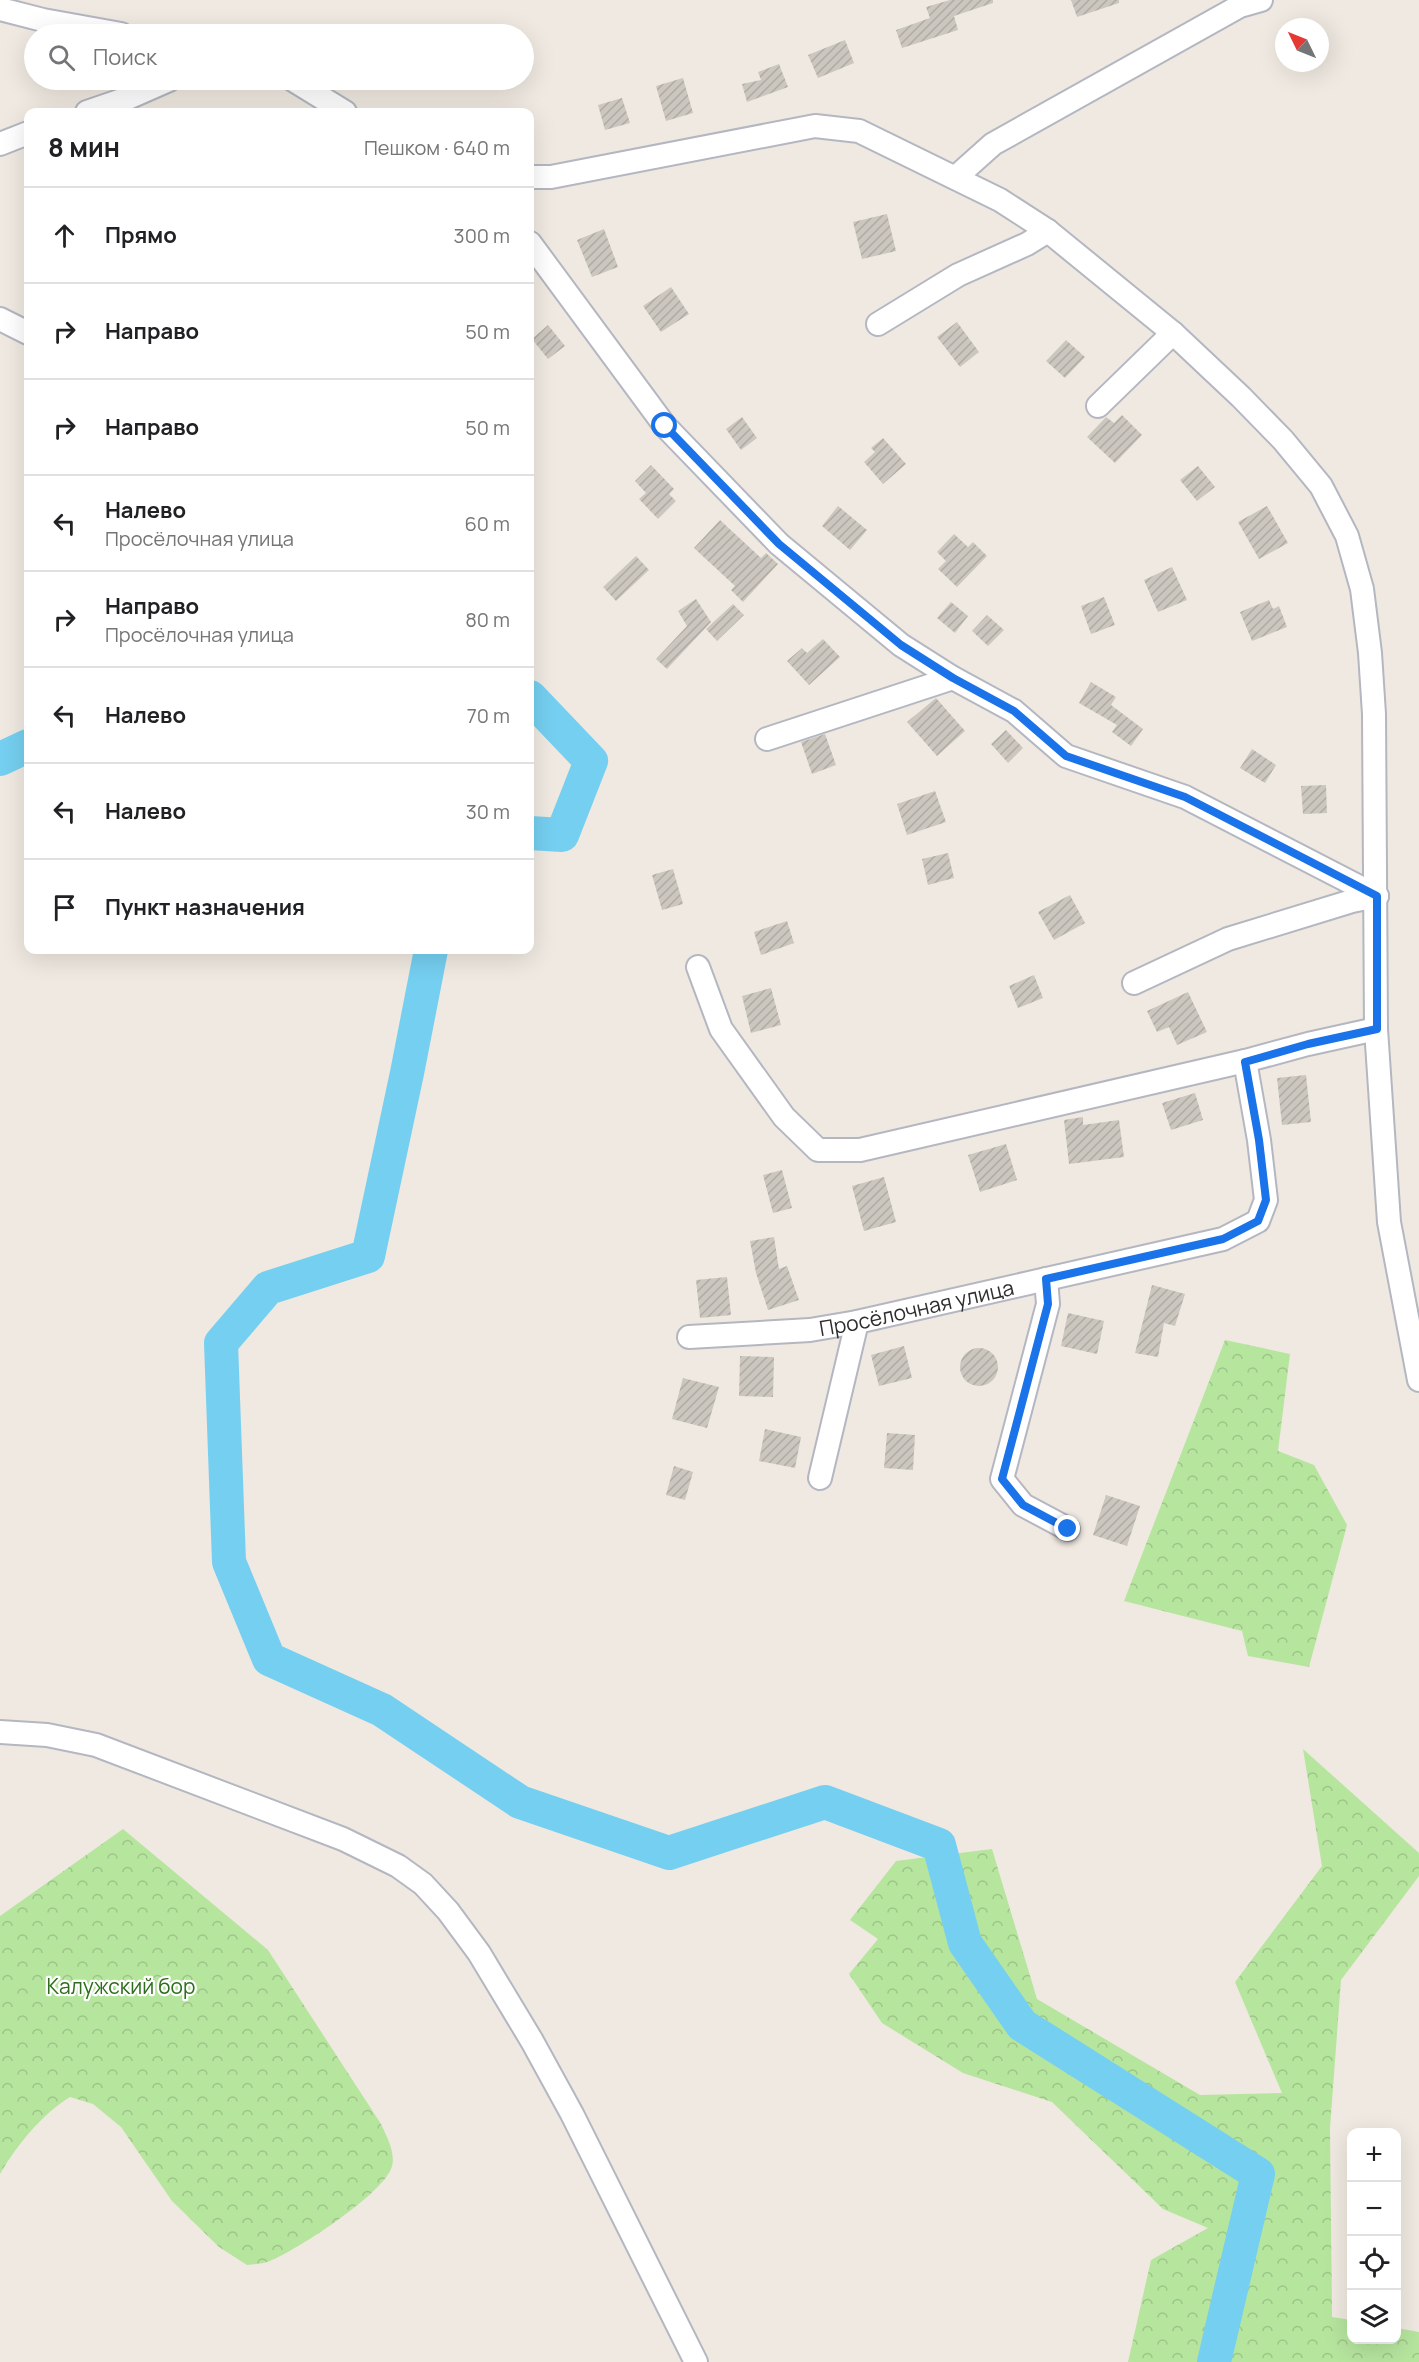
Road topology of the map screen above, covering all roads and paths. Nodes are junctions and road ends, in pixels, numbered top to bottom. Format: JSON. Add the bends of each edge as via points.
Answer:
{"nodes":[{"id":1,"x":1261,"y":0,"type":"edge"},
{"id":2,"x":0,"y":9,"type":"edge"},
{"id":3,"x":65,"y":24,"type":"edge"},
{"id":4,"x":146,"y":90,"type":"edge"},
{"id":5,"x":309,"y":90,"type":"edge"},
{"id":6,"x":99,"y":108,"type":"edge"},
{"id":7,"x":338,"y":108,"type":"edge"},
{"id":8,"x":24,"y":135,"type":"edge"},
{"id":9,"x":0,"y":144,"type":"edge"},
{"id":10,"x":534,"y":177,"type":"edge"},
{"id":11,"x":956,"y":177,"type":"junction"},
{"id":12,"x":1048,"y":231,"type":"junction"},
{"id":13,"x":534,"y":248,"type":"edge"},
{"id":14,"x":0,"y":319,"type":"edge"},
{"id":15,"x":878,"y":324,"type":"dead end"},
{"id":16,"x":24,"y":331,"type":"edge"},
{"id":17,"x":1173,"y":333,"type":"junction"},
{"id":18,"x":1098,"y":406,"type":"dead end"},
{"id":19,"x":953,"y":678,"type":"junction"},
{"id":20,"x":767,"y":739,"type":"dead end"},
{"id":21,"x":1377,"y":896,"type":"junction"},
{"id":22,"x":698,"y":967,"type":"dead end"},
{"id":23,"x":1134,"y":983,"type":"dead end"},
{"id":24,"x":1377,"y":1029,"type":"junction"},
{"id":25,"x":1245,"y":1062,"type":"junction"},
{"id":26,"x":1046,"y":1279,"type":"junction"},
{"id":27,"x":857,"y":1322,"type":"junction"},
{"id":28,"x":689,"y":1337,"type":"dead end"},
{"id":29,"x":1419,"y":1380,"type":"edge"},
{"id":30,"x":820,"y":1478,"type":"dead end"},
{"id":31,"x":1068,"y":1529,"type":"dead end"},
{"id":32,"x":0,"y":1732,"type":"edge"},
{"id":33,"x":696,"y":2362,"type":"edge"}],
"edges":[{"from":1,"to":11,"type":"street","via":[[1240,6],[993,144]]},
{"from":2,"to":3,"type":"street"},
{"from":4,"to":6,"type":"street"},
{"from":5,"to":7,"type":"street"},
{"from":8,"to":9,"type":"street"},
{"from":10,"to":11,"type":"street","via":[[551,177],[814,126],[860,131]]},
{"from":11,"to":12,"type":"street"},
{"from":12,"to":15,"type":"street","via":[[958,275]]},
{"from":12,"to":17,"type":"street"},
{"from":13,"to":19,"type":"street","via":[[658,417],[779,544],[901,645]]},
{"from":14,"to":16,"type":"street"},
{"from":17,"to":18,"type":"street"},
{"from":17,"to":21,"type":"street","via":[[1283,441],[1321,486],[1347,537],[1362,589],[1370,653]]},
{"from":19,"to":20,"type":"street"},
{"from":19,"to":21,"type":"street","via":[[1014,711],[1066,756],[1185,797]]},
{"from":21,"to":23,"type":"street","via":[[1228,939]]},
{"from":21,"to":24,"type":"street"},
{"from":22,"to":25,"type":"street","via":[[721,1029],[783,1117],[818,1150],[860,1150]]},
{"from":24,"to":25,"type":"street"},
{"from":24,"to":29,"type":"street","via":[[1389,1222]]},
{"from":25,"to":26,"type":"street","name":"Просёлочная улица","via":[[1266,1200],[1258,1221],[1223,1239]]},
{"from":26,"to":27,"type":"street","name":"Просёлочная улица"},
{"from":26,"to":31,"type":"street","via":[[1048,1304],[1002,1479],[1023,1505]]},
{"from":27,"to":28,"type":"street","name":"Просёлочная улица","via":[[810,1330]]},
{"from":27,"to":30,"type":"street"},
{"from":32,"to":33,"type":"street","via":[[47,1735],[96,1745],[343,1839],[398,1866],[423,1884],[479,1953],[532,2041]]}]}
